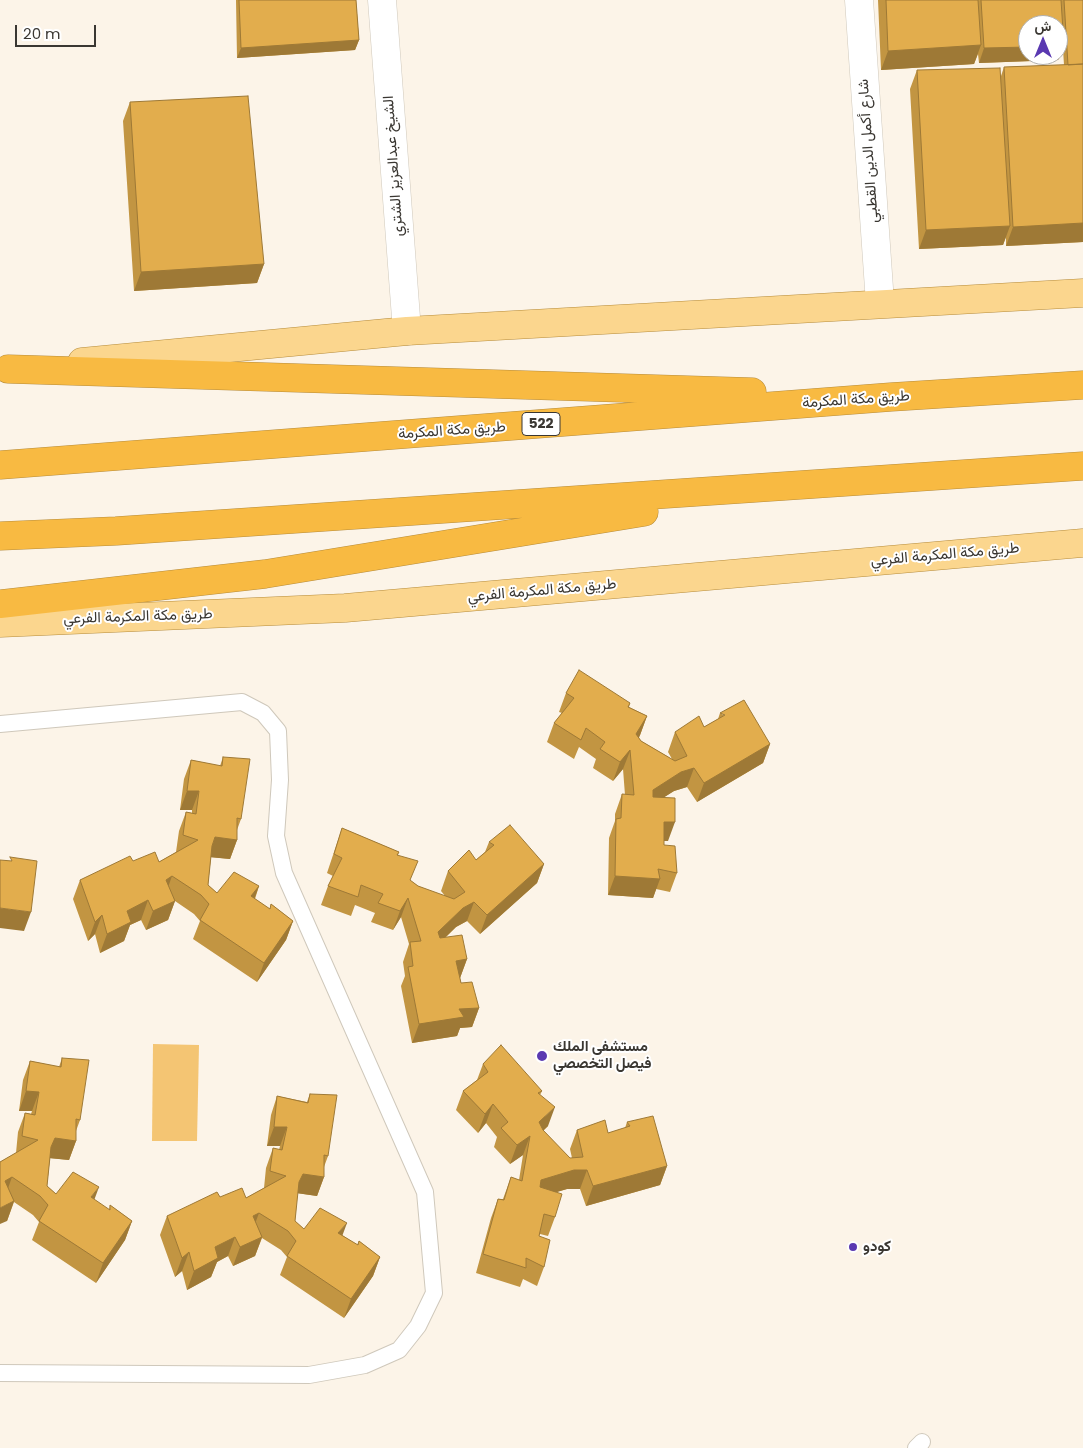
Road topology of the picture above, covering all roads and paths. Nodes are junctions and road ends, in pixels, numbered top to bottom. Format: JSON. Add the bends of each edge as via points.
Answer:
{"nodes":[{"id":1,"x":382,"y":0,"type":"edge"},
{"id":2,"x":859,"y":0,"type":"edge"},
{"id":3,"x":1083,"y":293,"type":"edge"},
{"id":4,"x":880,"y":303,"type":"junction"},
{"id":5,"x":407,"y":332,"type":"junction"},
{"id":6,"x":4,"y":369,"type":"edge"},
{"id":7,"x":1083,"y":371,"type":"edge"},
{"id":8,"x":1083,"y":384,"type":"edge"},
{"id":9,"x":891,"y":397,"type":"junction"},
{"id":10,"x":0,"y":465,"type":"edge"},
{"id":11,"x":1083,"y":466,"type":"edge"},
{"id":12,"x":803,"y":486,"type":"junction"},
{"id":13,"x":0,"y":536,"type":"edge"},
{"id":14,"x":1083,"y":543,"type":"edge"},
{"id":15,"x":0,"y":604,"type":"edge"},
{"id":16,"x":0,"y":623,"type":"edge"},
{"id":17,"x":0,"y":724,"type":"edge"},
{"id":18,"x":0,"y":1373,"type":"edge"}],
"edges":[{"from":1,"to":5,"type":"street","name":"الشيخ عبدالعزيز الشتري"},
{"from":2,"to":4,"type":"street","name":"شارع أكمل الدين القطبي"},
{"from":3,"to":4,"type":"main road"},
{"from":4,"to":5,"type":"main road"},
{"from":5,"to":6,"type":"main road"},
{"from":6,"to":9,"type":"highway"},
{"from":7,"to":9,"type":"main road"},
{"from":8,"to":9,"type":"highway","name":"طريق مكة المكرمة","number":"522"},
{"from":9,"to":10,"type":"highway","name":"طريق مكة المكرمة","number":"522"},
{"from":11,"to":12,"type":"highway"},
{"from":12,"to":13,"type":"highway"},
{"from":12,"to":15,"type":"highway","via":[[265,574]]},
{"from":14,"to":16,"type":"main road","name":"طريق مكة المكرمة الفرعي","via":[[345,608]]},
{"from":17,"to":18,"type":"lane","via":[[242,702],[264,713],[278,731],[280,780],[276,836],[284,873],[425,1192],[434,1293],[418,1326],[399,1350],[365,1365],[309,1375]]}]}
